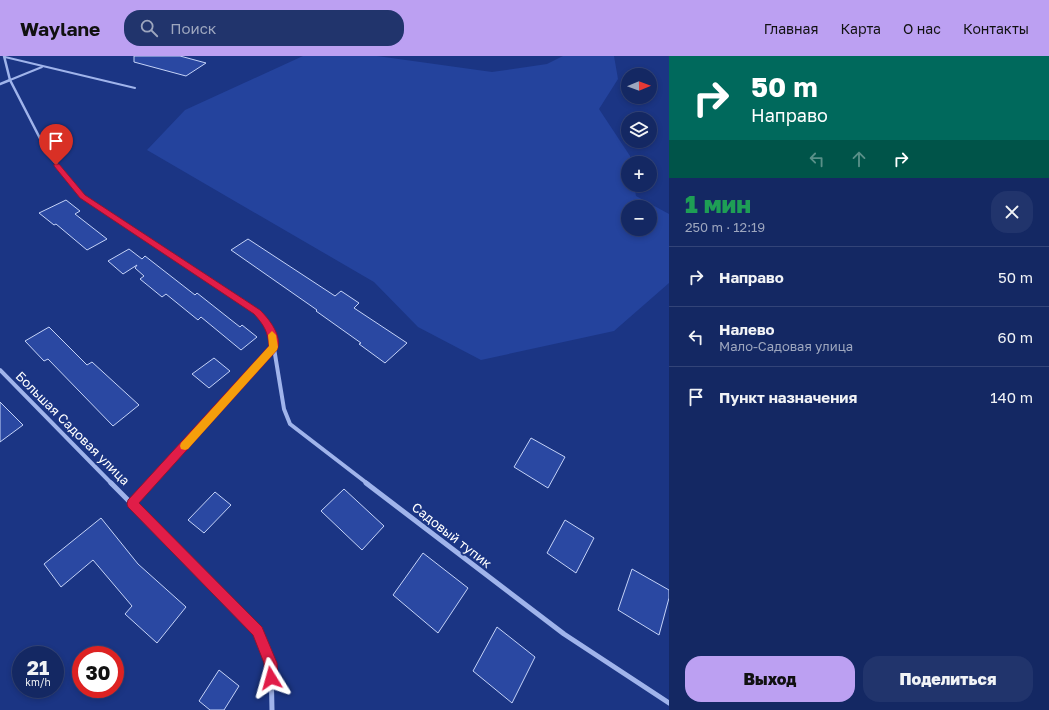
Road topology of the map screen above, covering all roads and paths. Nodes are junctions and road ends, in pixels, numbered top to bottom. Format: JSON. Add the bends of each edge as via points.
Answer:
{"nodes":[{"id":1,"x":5,"y":56,"type":"edge"},
{"id":2,"x":42,"y":67,"type":"junction"},
{"id":3,"x":10,"y":80,"type":"junction"},
{"id":4,"x":0,"y":84,"type":"edge"},
{"id":5,"x":135,"y":88,"type":"dead end"},
{"id":6,"x":274,"y":347,"type":"junction"},
{"id":7,"x":0,"y":370,"type":"edge"},
{"id":8,"x":132,"y":504,"type":"junction"},
{"id":9,"x":669,"y":703,"type":"edge"},
{"id":10,"x":272,"y":710,"type":"edge"}],
"edges":[{"from":1,"to":2,"type":"lane"},
{"from":1,"to":3,"type":"street","name":"Садовый тупик"},
{"from":2,"to":3,"type":"lane"},
{"from":2,"to":5,"type":"lane"},
{"from":3,"to":4,"type":"street"},
{"from":3,"to":6,"type":"street","name":"Садовый тупик","via":[[48,154],[82,196],[257,312],[268,323]]},
{"from":6,"to":8,"type":"street"},
{"from":6,"to":9,"type":"street","name":"Садовый тупик","via":[[284,408],[290,424],[564,634]]},
{"from":7,"to":8,"type":"street","name":"Большая Садовая улица"},
{"from":8,"to":10,"type":"street","name":"Большая Садовая улица","via":[[258,631],[271,663]]}]}
